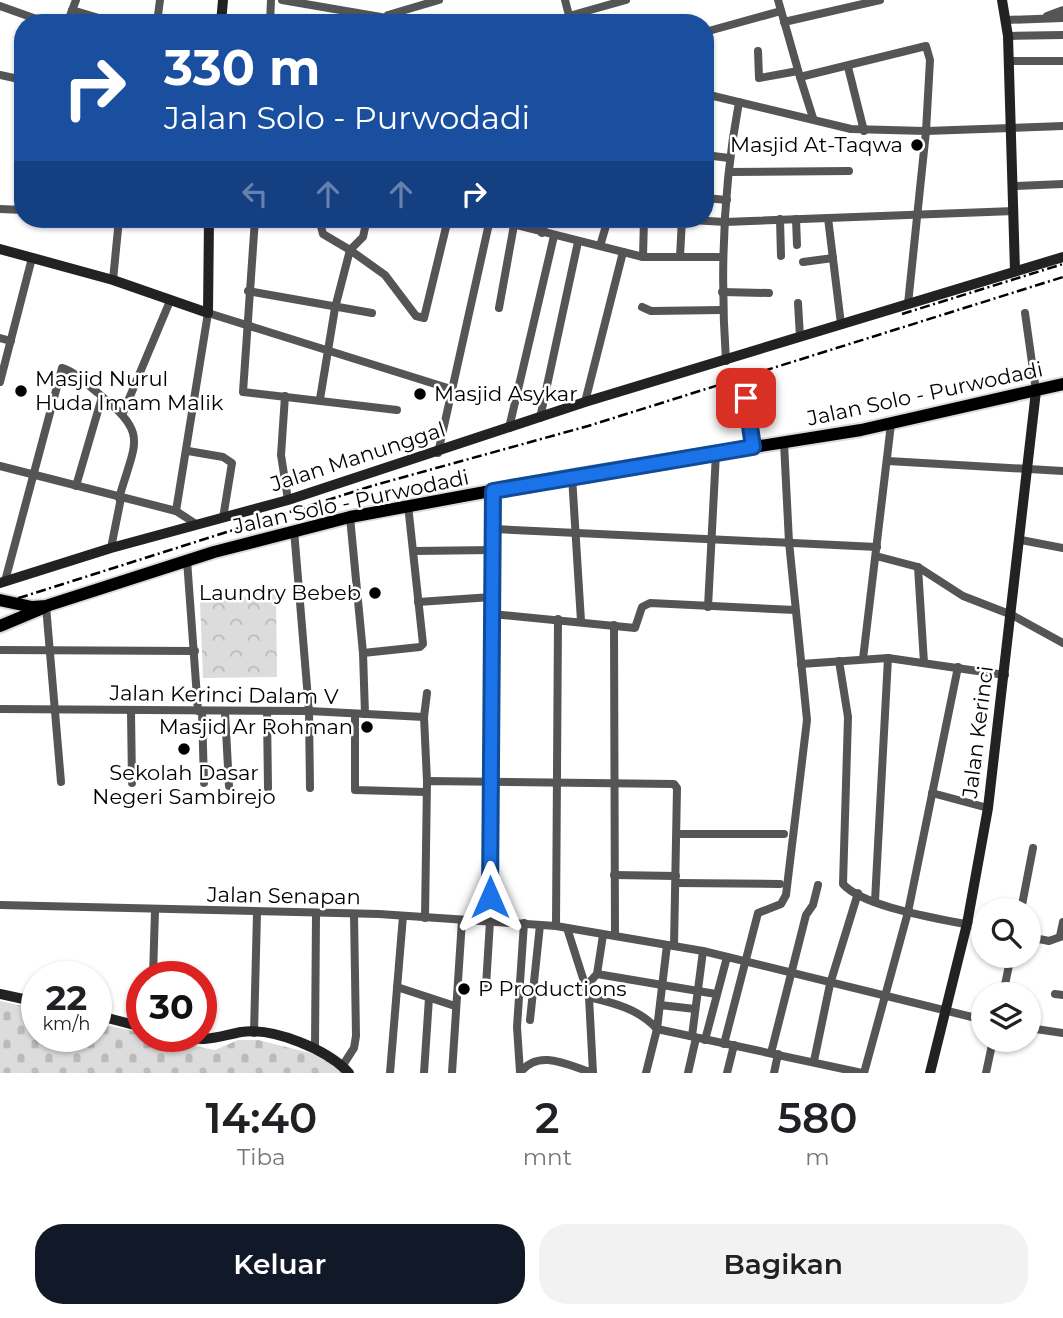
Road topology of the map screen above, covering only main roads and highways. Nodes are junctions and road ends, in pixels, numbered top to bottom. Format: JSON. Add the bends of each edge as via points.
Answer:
{"nodes":[{"id":1,"x":1063,"y":384,"type":"edge"},
{"id":2,"x":0,"y":600,"type":"edge"},
{"id":3,"x":46,"y":606,"type":"junction"},
{"id":4,"x":0,"y":626,"type":"edge"}],
"edges":[{"from":1,"to":3,"type":"main road","name":"Jalan Solo - Purwodadi","via":[[891,424],[350,517],[187,560]]},
{"from":2,"to":3,"type":"main road","name":"Jalan Solo - Purwodadi"},
{"from":3,"to":4,"type":"main road","name":"Jalan Solo - Purwodadi"}]}
